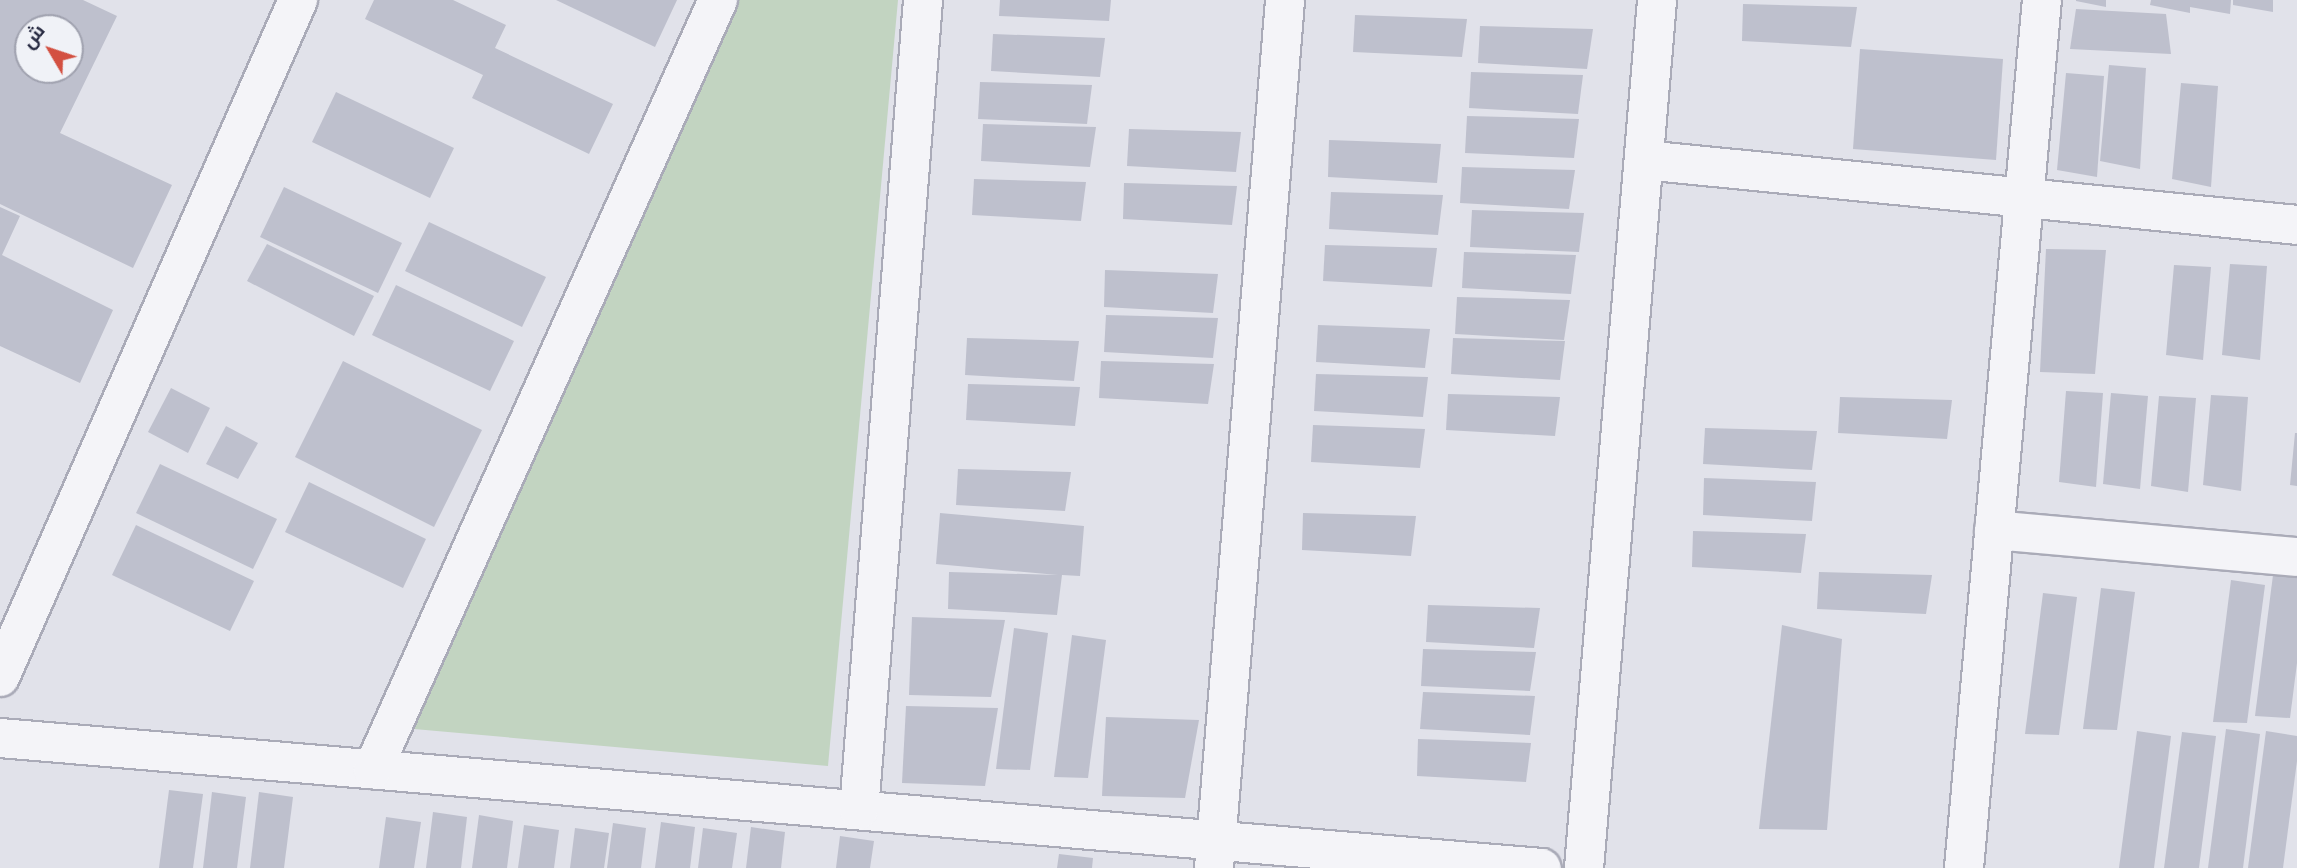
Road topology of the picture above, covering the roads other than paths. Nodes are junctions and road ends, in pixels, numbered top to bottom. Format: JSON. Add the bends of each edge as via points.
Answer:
{"nodes":[{"id":1,"x":298,"y":0,"type":"edge"},
{"id":2,"x":718,"y":0,"type":"edge"},
{"id":3,"x":923,"y":0,"type":"edge"},
{"id":4,"x":1285,"y":0,"type":"edge"},
{"id":5,"x":1657,"y":0,"type":"edge"},
{"id":6,"x":2042,"y":0,"type":"edge"},
{"id":7,"x":1644,"y":160,"type":"junction"},
{"id":8,"x":2024,"y":200,"type":"junction"},
{"id":9,"x":2297,"y":225,"type":"edge"},
{"id":10,"x":1994,"y":530,"type":"junction"},
{"id":11,"x":2297,"y":557,"type":"edge"},
{"id":12,"x":0,"y":677,"type":"edge"},
{"id":13,"x":0,"y":738,"type":"edge"},
{"id":14,"x":373,"y":769,"type":"junction"},
{"id":15,"x":859,"y":810,"type":"junction"},
{"id":16,"x":1215,"y":854,"type":"edge"},
{"id":17,"x":1542,"y":868,"type":"edge"},
{"id":18,"x":1584,"y":868,"type":"edge"},
{"id":19,"x":1964,"y":868,"type":"edge"}],
"edges":[{"from":1,"to":12,"type":"street"},
{"from":2,"to":14,"type":"street"},
{"from":3,"to":15,"type":"street"},
{"from":4,"to":16,"type":"street"},
{"from":5,"to":7,"type":"street"},
{"from":6,"to":8,"type":"street"},
{"from":7,"to":8,"type":"street"},
{"from":7,"to":18,"type":"street"},
{"from":8,"to":9,"type":"street"},
{"from":8,"to":10,"type":"street"},
{"from":10,"to":11,"type":"street"},
{"from":10,"to":19,"type":"street"},
{"from":13,"to":14,"type":"street"},
{"from":14,"to":15,"type":"street"},
{"from":15,"to":16,"type":"street"},
{"from":16,"to":17,"type":"street"}]}
